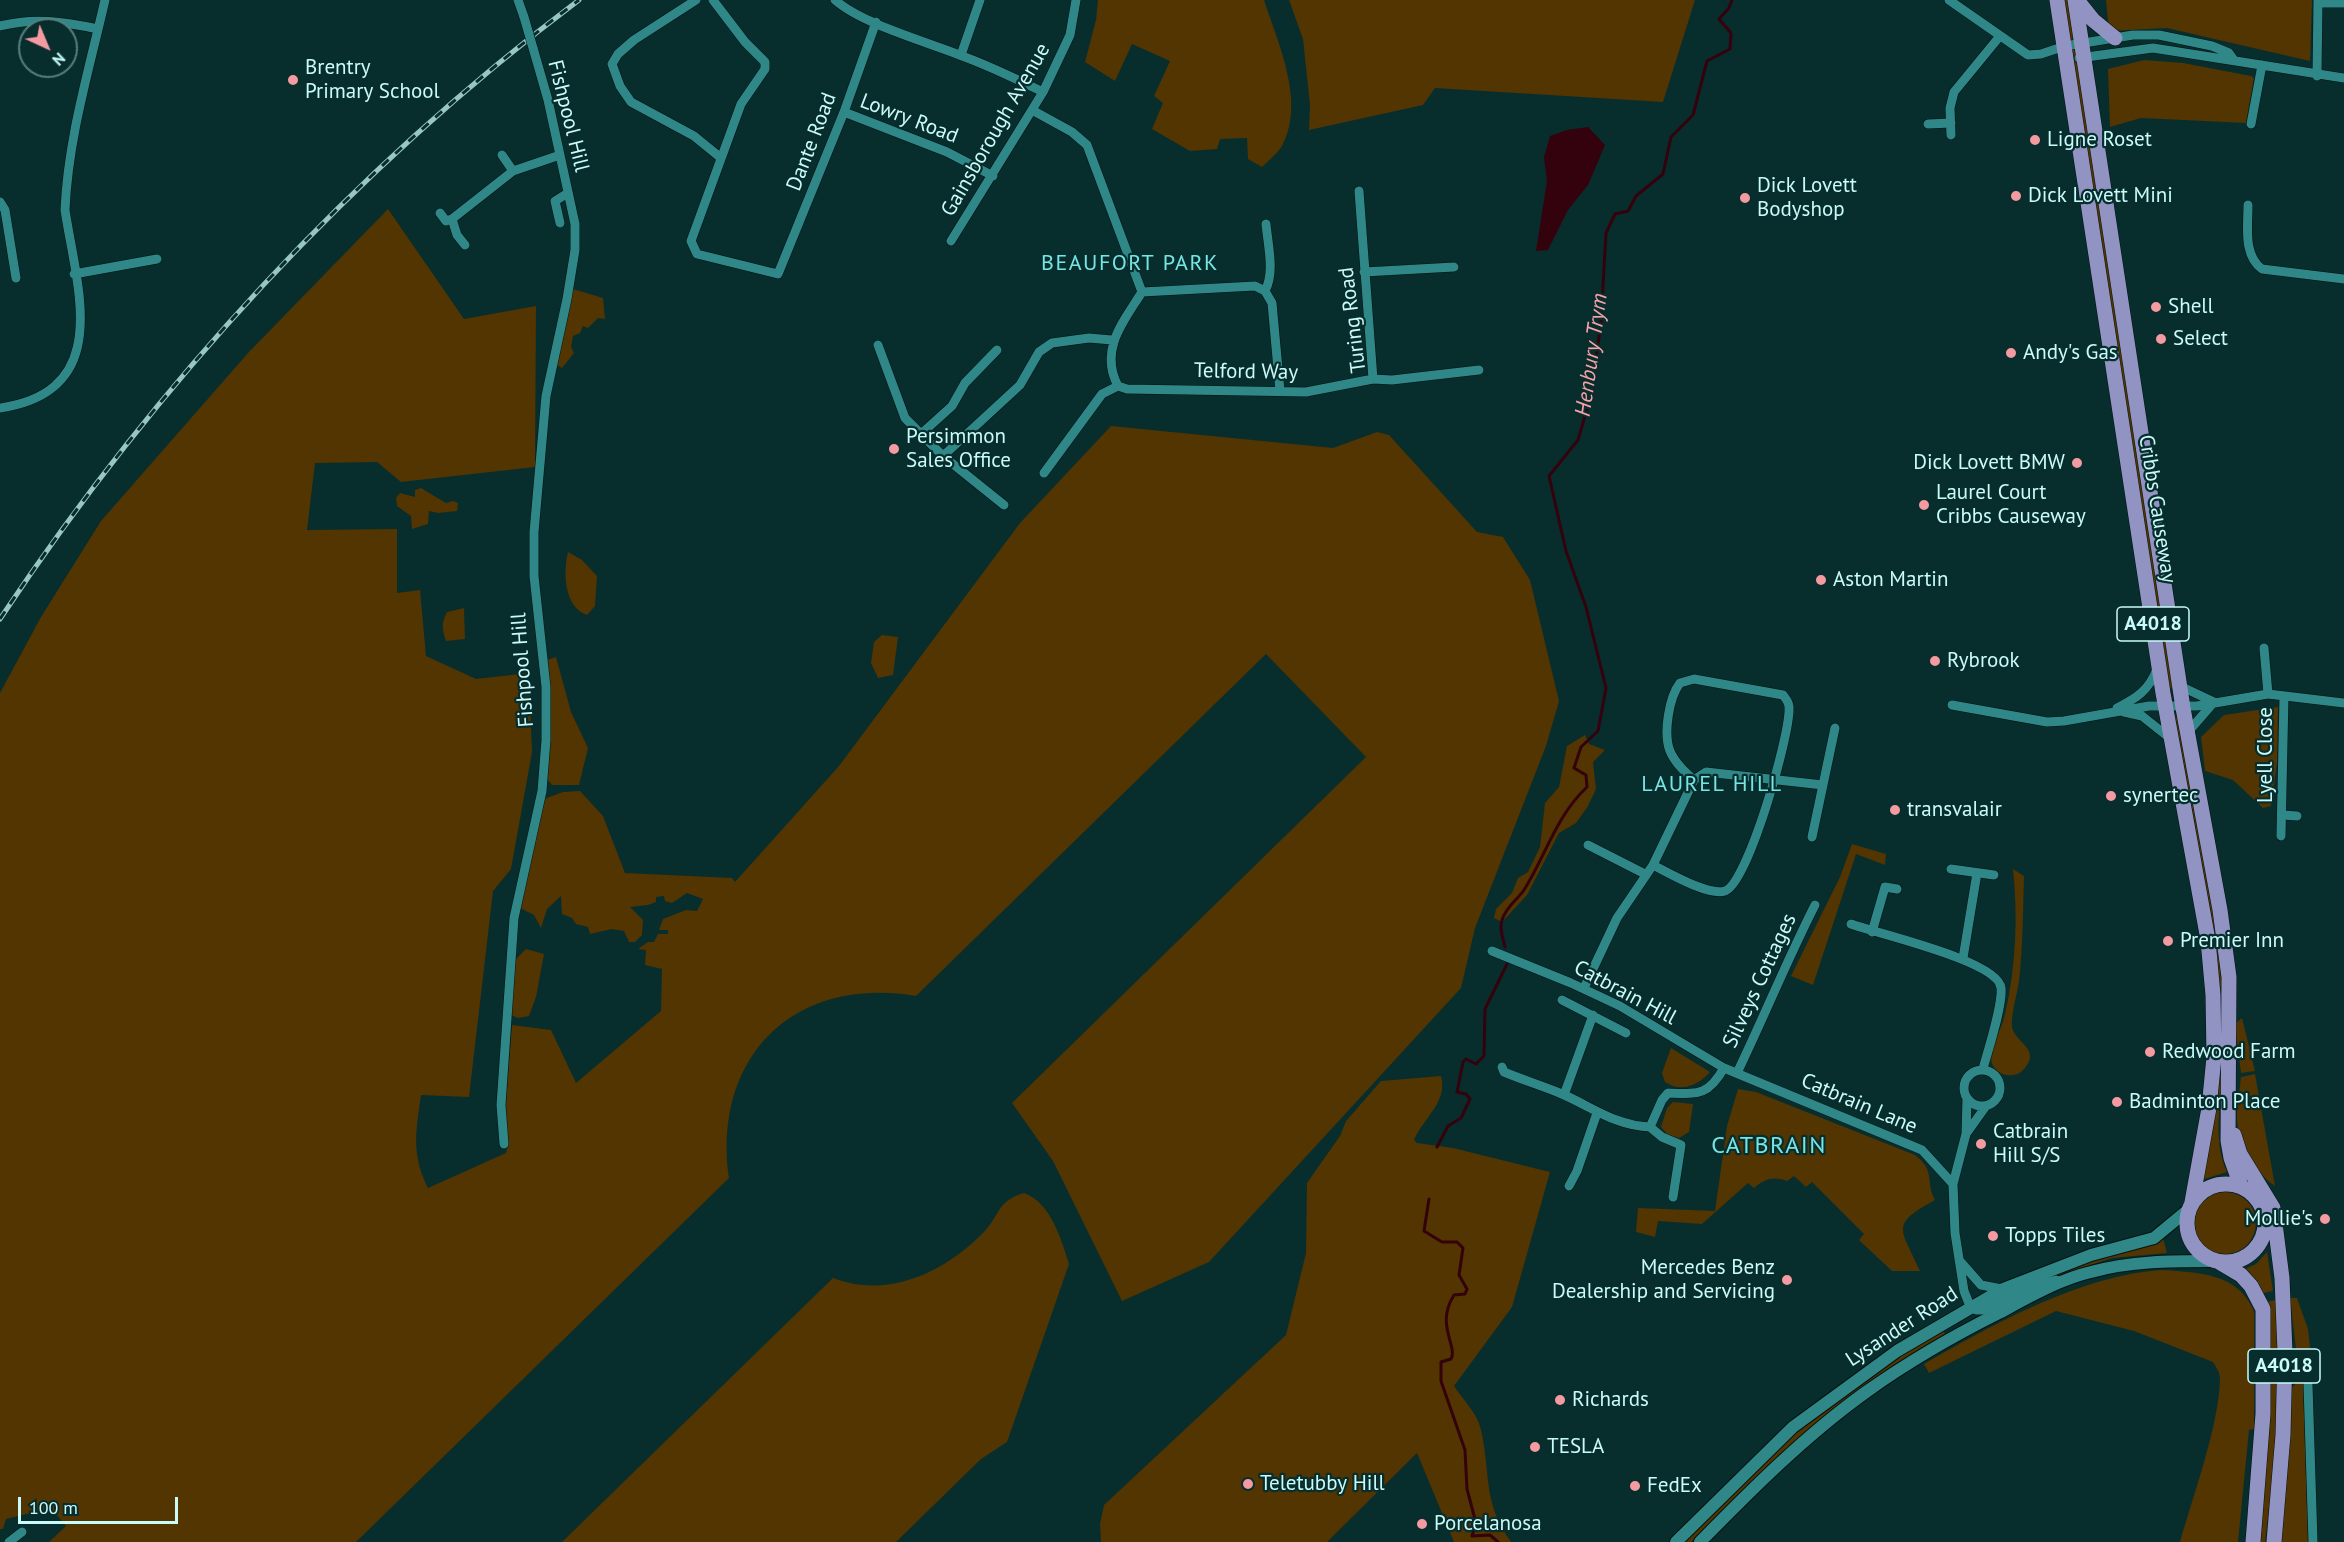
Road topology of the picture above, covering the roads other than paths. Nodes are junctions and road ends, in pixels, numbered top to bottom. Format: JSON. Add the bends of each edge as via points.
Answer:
{"nodes":[{"id":1,"x":105,"y":0,"type":"edge"},
{"id":2,"x":518,"y":0,"type":"edge"},
{"id":3,"x":696,"y":0,"type":"edge"},
{"id":4,"x":713,"y":0,"type":"edge"},
{"id":5,"x":835,"y":0,"type":"edge"},
{"id":6,"x":980,"y":0,"type":"edge"},
{"id":7,"x":1076,"y":0,"type":"edge"},
{"id":8,"x":1948,"y":0,"type":"edge"},
{"id":9,"x":2057,"y":0,"type":"edge"},
{"id":10,"x":2076,"y":0,"type":"edge"},
{"id":11,"x":2318,"y":1,"type":"edge"},
{"id":12,"x":2344,"y":3,"type":"edge"},
{"id":13,"x":876,"y":22,"type":"junction"},
{"id":14,"x":0,"y":26,"type":"edge"},
{"id":15,"x":98,"y":29,"type":"junction"},
{"id":16,"x":2000,"y":36,"type":"junction"},
{"id":17,"x":2115,"y":38,"type":"junction"},
{"id":18,"x":2088,"y":47,"type":"junction"},
{"id":19,"x":2066,"y":52,"type":"junction"},
{"id":20,"x":961,"y":55,"type":"junction"},
{"id":21,"x":2234,"y":60,"type":"junction"},
{"id":22,"x":2262,"y":65,"type":"junction"},
{"id":23,"x":2317,"y":76,"type":"junction"},
{"id":24,"x":2344,"y":78,"type":"edge"},
{"id":25,"x":1042,"y":92,"type":"junction"},
{"id":26,"x":1032,"y":110,"type":"junction"},
{"id":27,"x":844,"y":112,"type":"junction"},
{"id":28,"x":1951,"y":123,"type":"junction"},
{"id":29,"x":1928,"y":124,"type":"dead end"},
{"id":30,"x":2251,"y":124,"type":"dead end"},
{"id":31,"x":1951,"y":135,"type":"dead end"},
{"id":32,"x":502,"y":155,"type":"dead end"},
{"id":33,"x":560,"y":155,"type":"junction"},
{"id":34,"x":721,"y":158,"type":"junction"},
{"id":35,"x":513,"y":171,"type":"junction"},
{"id":36,"x":993,"y":176,"type":"junction"},
{"id":37,"x":1359,"y":191,"type":"dead end"},
{"id":38,"x":568,"y":193,"type":"junction"},
{"id":39,"x":0,"y":202,"type":"edge"},
{"id":40,"x":2248,"y":205,"type":"dead end"},
{"id":41,"x":440,"y":213,"type":"dead end"},
{"id":42,"x":452,"y":219,"type":"junction"},
{"id":43,"x":560,"y":224,"type":"dead end"},
{"id":44,"x":1266,"y":224,"type":"dead end"},
{"id":45,"x":951,"y":241,"type":"dead end"},
{"id":46,"x":465,"y":245,"type":"dead end"},
{"id":47,"x":157,"y":259,"type":"dead end"},
{"id":48,"x":1454,"y":267,"type":"dead end"},
{"id":49,"x":1364,"y":272,"type":"junction"},
{"id":50,"x":74,"y":274,"type":"junction"},
{"id":51,"x":16,"y":278,"type":"dead end"},
{"id":52,"x":2344,"y":279,"type":"edge"},
{"id":53,"x":1265,"y":291,"type":"junction"},
{"id":54,"x":1142,"y":292,"type":"junction"},
{"id":55,"x":1112,"y":340,"type":"junction"},
{"id":56,"x":878,"y":345,"type":"dead end"},
{"id":57,"x":997,"y":350,"type":"dead end"},
{"id":58,"x":1479,"y":370,"type":"dead end"},
{"id":59,"x":1373,"y":379,"type":"junction"},
{"id":60,"x":1118,"y":386,"type":"junction"},
{"id":61,"x":1280,"y":391,"type":"junction"},
{"id":62,"x":0,"y":408,"type":"edge"},
{"id":63,"x":921,"y":434,"type":"junction"},
{"id":64,"x":943,"y":456,"type":"junction"},
{"id":65,"x":1044,"y":473,"type":"dead end"},
{"id":66,"x":1004,"y":505,"type":"dead end"},
{"id":67,"x":2264,"y":648,"type":"dead end"},
{"id":68,"x":2159,"y":663,"type":"junction"},
{"id":69,"x":2180,"y":686,"type":"junction"},
{"id":70,"x":2268,"y":694,"type":"junction"},
{"id":71,"x":2284,"y":696,"type":"junction"},
{"id":72,"x":2214,"y":702,"type":"junction"},
{"id":73,"x":2344,"y":703,"type":"edge"},
{"id":74,"x":1952,"y":705,"type":"dead end"},
{"id":75,"x":2166,"y":707,"type":"junction"},
{"id":76,"x":2183,"y":708,"type":"junction"},
{"id":77,"x":2110,"y":712,"type":"junction"},
{"id":78,"x":1835,"y":728,"type":"dead end"},
{"id":79,"x":2188,"y":732,"type":"junction"},
{"id":80,"x":2172,"y":739,"type":"junction"},
{"id":81,"x":1775,"y":778,"type":"junction"},
{"id":82,"x":1694,"y":780,"type":"junction"},
{"id":83,"x":1823,"y":785,"type":"junction"},
{"id":84,"x":2283,"y":815,"type":"junction"},
{"id":85,"x":2297,"y":816,"type":"dead end"},
{"id":86,"x":2281,"y":836,"type":"dead end"},
{"id":87,"x":1812,"y":837,"type":"dead end"},
{"id":88,"x":1587,"y":845,"type":"dead end"},
{"id":89,"x":1653,"y":865,"type":"junction"},
{"id":90,"x":1951,"y":869,"type":"dead end"},
{"id":91,"x":1977,"y":873,"type":"junction"},
{"id":92,"x":1645,"y":874,"type":"junction"},
{"id":93,"x":1994,"y":875,"type":"dead end"},
{"id":94,"x":1897,"y":889,"type":"dead end"},
{"id":95,"x":1815,"y":905,"type":"dead end"},
{"id":96,"x":1851,"y":924,"type":"dead end"},
{"id":97,"x":1872,"y":932,"type":"junction"},
{"id":98,"x":1492,"y":951,"type":"dead end"},
{"id":99,"x":1963,"y":958,"type":"junction"},
{"id":100,"x":1584,"y":988,"type":"junction"},
{"id":101,"x":1562,"y":1000,"type":"dead end"},
{"id":102,"x":1593,"y":1015,"type":"junction"},
{"id":103,"x":1626,"y":1033,"type":"dead end"},
{"id":104,"x":1502,"y":1067,"type":"dead end"},
{"id":105,"x":1724,"y":1068,"type":"junction"},
{"id":106,"x":1983,"y":1069,"type":"junction"},
{"id":107,"x":1737,"y":1073,"type":"junction"},
{"id":108,"x":1564,"y":1095,"type":"junction"},
{"id":109,"x":1967,"y":1098,"type":"junction"},
{"id":110,"x":1986,"y":1106,"type":"junction"},
{"id":111,"x":1597,"y":1113,"type":"junction"},
{"id":112,"x":2229,"y":1118,"type":"junction"},
{"id":113,"x":1650,"y":1127,"type":"junction"},
{"id":114,"x":1966,"y":1134,"type":"junction"},
{"id":115,"x":504,"y":1144,"type":"dead end"},
{"id":116,"x":1953,"y":1184,"type":"junction"},
{"id":117,"x":1569,"y":1186,"type":"dead end"},
{"id":118,"x":2244,"y":1188,"type":"junction"},
{"id":119,"x":2264,"y":1192,"type":"junction"},
{"id":120,"x":1673,"y":1197,"type":"dead end"},
{"id":121,"x":2190,"y":1206,"type":"junction"},
{"id":122,"x":1958,"y":1258,"type":"junction"},
{"id":123,"x":2216,"y":1262,"type":"junction"},
{"id":124,"x":2087,"y":1272,"type":"junction"},
{"id":125,"x":2003,"y":1289,"type":"junction"},
{"id":126,"x":1970,"y":1306,"type":"junction"},
{"id":127,"x":2308,"y":1385,"type":"dead end"},
{"id":128,"x":22,"y":1532,"type":"dead end"},
{"id":129,"x":9,"y":1542,"type":"edge"},
{"id":130,"x":1676,"y":1542,"type":"edge"},
{"id":131,"x":1700,"y":1542,"type":"edge"},
{"id":132,"x":2253,"y":1542,"type":"edge"},
{"id":133,"x":2274,"y":1542,"type":"edge"},
{"id":134,"x":2313,"y":1542,"type":"edge"}],
"edges":[{"from":1,"to":15,"type":"street"},
{"from":2,"to":33,"type":"street","name":"Fishpool Hill","bridge":true},
{"from":3,"to":34,"type":"street","via":[[634,40],[612,64],[631,102],[694,136]]},
{"from":4,"to":34,"type":"street","via":[[765,62],[765,69],[741,104]]},
{"from":5,"to":13,"type":"street"},
{"from":6,"to":20,"type":"street"},
{"from":7,"to":25,"type":"street","name":"Gainsborough Avenue","via":[[1070,35]]},
{"from":8,"to":16,"type":"street"},
{"from":9,"to":19,"type":"main road","name":"Cribbs Causeway","number":"A4018"},
{"from":10,"to":17,"type":"main road","name":"Cribbs Causeway","number":"A4018"},
{"from":10,"to":18,"type":"main road","name":"Cribbs Causeway","number":"A4018"},
{"from":11,"to":12,"type":"street"},
{"from":11,"to":23,"type":"street"},
{"from":13,"to":20,"type":"street"},
{"from":13,"to":27,"type":"street","name":"Dante Road"},
{"from":14,"to":15,"type":"street","via":[[30,20]]},
{"from":15,"to":50,"type":"street","via":[[67,173],[65,210]]},
{"from":16,"to":19,"type":"street","via":[[2028,55]]},
{"from":16,"to":28,"type":"street","via":[[1954,92]]},
{"from":17,"to":18,"type":"street"},
{"from":17,"to":21,"type":"street","via":[[2159,35],[2212,46],[2229,53]]},
{"from":18,"to":19,"type":"street"},
{"from":18,"to":19,"type":"street"},
{"from":18,"to":21,"type":"street","via":[[2153,48],[2231,63]]},
{"from":18,"to":69,"type":"main road","name":"Cribbs Causeway","number":"A4018","via":[[2101,180]]},
{"from":19,"to":68,"type":"main road","name":"Cribbs Causeway","number":"A4018"},
{"from":20,"to":25,"type":"street"},
{"from":21,"to":22,"type":"street"},
{"from":22,"to":23,"type":"street"},
{"from":22,"to":30,"type":"street"},
{"from":23,"to":24,"type":"street"},
{"from":25,"to":26,"type":"street","name":"Gainsborough Avenue"},
{"from":26,"to":36,"type":"street","name":"Gainsborough Avenue"},
{"from":26,"to":54,"type":"street","via":[[1072,132],[1087,146]]},
{"from":27,"to":34,"type":"street","name":"Dante Road","via":[[778,274],[697,254],[691,241]]},
{"from":27,"to":36,"type":"street","name":"Lowry Road","via":[[946,152]]},
{"from":28,"to":29,"type":"street"},
{"from":28,"to":31,"type":"street"},
{"from":32,"to":35,"type":"street"},
{"from":33,"to":35,"type":"street"},
{"from":33,"to":38,"type":"street","name":"Fishpool Hill"},
{"from":35,"to":42,"type":"street"},
{"from":36,"to":45,"type":"street","name":"Gainsborough Avenue"},
{"from":37,"to":49,"type":"street","name":"Turing Road"},
{"from":38,"to":43,"type":"street","name":"Fishpool Hill","via":[[555,201]]},
{"from":38,"to":115,"type":"street","name":"Fishpool Hill","via":[[575,224],[575,250],[546,396],[534,532],[534,576],[546,687],[546,740],[542,791],[514,918],[501,1105]]},
{"from":39,"to":51,"type":"street","via":[[5,210]]},
{"from":40,"to":52,"type":"street","via":[[2249,248],[2253,262],[2262,269]]},
{"from":41,"to":42,"type":"street","via":[[446,221]]},
{"from":42,"to":46,"type":"street"},
{"from":44,"to":53,"type":"street","via":[[1270,283]]},
{"from":47,"to":50,"type":"street"},
{"from":48,"to":49,"type":"street"},
{"from":49,"to":59,"type":"street","name":"Turing Road"},
{"from":50,"to":62,"type":"street","via":[[82,323],[77,353],[70,367],[40,396]]},
{"from":53,"to":54,"type":"street","via":[[1255,286]]},
{"from":53,"to":61,"type":"street","via":[[1272,303]]},
{"from":54,"to":55,"type":"street"},
{"from":55,"to":60,"type":"street","via":[[1113,376]]},
{"from":55,"to":64,"type":"street","via":[[1089,338],[1052,343],[1040,352],[1020,385]]},
{"from":56,"to":63,"type":"street","via":[[905,418]]},
{"from":57,"to":63,"type":"street","via":[[965,383],[952,406]]},
{"from":58,"to":59,"type":"street","name":"Turing Road"},
{"from":59,"to":61,"type":"street","name":"Telford Way","via":[[1306,392]]},
{"from":60,"to":61,"type":"street","name":"Telford Way"},
{"from":60,"to":65,"type":"street","via":[[1102,394]]},
{"from":63,"to":64,"type":"street"},
{"from":64,"to":66,"type":"street"},
{"from":67,"to":70,"type":"street"},
{"from":68,"to":75,"type":"main road","name":"Cribbs Causeway","number":"A4018"},
{"from":68,"to":77,"type":"street","via":[[2137,699]]},
{"from":69,"to":72,"type":"street"},
{"from":69,"to":76,"type":"main road","name":"Cribbs Causeway","number":"A4018"},
{"from":70,"to":71,"type":"street"},
{"from":70,"to":72,"type":"street"},
{"from":71,"to":73,"type":"street"},
{"from":71,"to":84,"type":"street","name":"Lyell Close"},
{"from":72,"to":76,"type":"street"},
{"from":72,"to":79,"type":"street"},
{"from":74,"to":77,"type":"street","via":[[2047,722]]},
{"from":75,"to":76,"type":"street"},
{"from":75,"to":77,"type":"street"},
{"from":75,"to":80,"type":"main road","name":"Cribbs Causeway","number":"A4018"},
{"from":76,"to":79,"type":"main road","name":"Cribbs Causeway","number":"A4018"},
{"from":77,"to":80,"type":"street","via":[[2142,716]]},
{"from":78,"to":83,"type":"street"},
{"from":79,"to":112,"type":"main road","name":"Cribbs Causeway","number":"A4018","via":[[2229,977]]},
{"from":80,"to":121,"type":"main road","name":"Cribbs Causeway","number":"A4018","via":[[2208,940],[2213,995],[2214,1057],[2209,1108]]},
{"from":81,"to":82,"type":"street","via":[[1706,772]]},
{"from":81,"to":82,"type":"street","via":[[1790,709],[1783,695],[1694,680],[1680,682],[1672,701],[1667,742],[1671,753]]},
{"from":81,"to":83,"type":"street"},
{"from":81,"to":89,"type":"street","via":[[1749,856],[1731,888],[1719,892],[1706,889]]},
{"from":82,"to":89,"type":"street"},
{"from":83,"to":87,"type":"street"},
{"from":84,"to":85,"type":"street","name":"Lyell Close"},
{"from":84,"to":86,"type":"street","name":"Lyell Close"},
{"from":88,"to":92,"type":"street"},
{"from":89,"to":92,"type":"street"},
{"from":90,"to":91,"type":"street"},
{"from":91,"to":93,"type":"street"},
{"from":91,"to":99,"type":"street"},
{"from":92,"to":100,"type":"street","via":[[1617,918]]},
{"from":94,"to":97,"type":"street","via":[[1885,887]]},
{"from":95,"to":107,"type":"street","name":"Silveys Cottages"},
{"from":96,"to":97,"type":"street"},
{"from":97,"to":99,"type":"street"},
{"from":98,"to":100,"type":"street","name":"Catbrain Hill"},
{"from":99,"to":106,"type":"street","via":[[1994,974],[2002,990]]},
{"from":100,"to":105,"type":"street","name":"Catbrain Hill"},
{"from":101,"to":102,"type":"street"},
{"from":102,"to":103,"type":"street"},
{"from":102,"to":108,"type":"street"},
{"from":104,"to":108,"type":"street","via":[[1504,1072]]},
{"from":105,"to":107,"type":"street","name":"Catbrain Hill"},
{"from":105,"to":113,"type":"street","via":[[1701,1093],[1668,1093]]},
{"from":106,"to":109,"type":"street","via":[[1965,1081]]},
{"from":106,"to":110,"type":"street","via":[[1993,1073],[2001,1086],[1996,1100]]},
{"from":107,"to":116,"type":"street","name":"Catbrain Lane","via":[[1922,1150]]},
{"from":108,"to":111,"type":"street"},
{"from":109,"to":110,"type":"street"},
{"from":109,"to":114,"type":"street"},
{"from":110,"to":114,"type":"street"},
{"from":111,"to":113,"type":"street","via":[[1631,1126]]},
{"from":111,"to":117,"type":"street"},
{"from":112,"to":118,"type":"main road","name":"Cribbs Causeway","number":"A4018","via":[[2231,1158]]},
{"from":112,"to":119,"type":"main road","number":"A4018","via":[[2240,1154]]},
{"from":113,"to":120,"type":"street","via":[[1681,1145]]},
{"from":114,"to":116,"type":"street"},
{"from":116,"to":122,"type":"street"},
{"from":118,"to":119,"type":"main road"},
{"from":118,"to":121,"type":"main road","via":[[2214,1185],[2200,1192]]},
{"from":118,"to":123,"type":"main road","number":"A4018","via":[[2257,1198],[2266,1218],[2261,1242],[2249,1256],[2238,1261]]},
{"from":119,"to":133,"type":"main road","number":"A4018","via":[[2275,1216],[2285,1352]]},
{"from":121,"to":123,"type":"main road","number":"A4018","via":[[2186,1226],[2189,1238],[2199,1253]]},
{"from":121,"to":125,"type":"street","name":"Lysander Road","via":[[2154,1238],[2091,1255]]},
{"from":122,"to":125,"type":"street","via":[[1981,1285]]},
{"from":122,"to":126,"type":"street"},
{"from":123,"to":124,"type":"street","name":"Lysander Road","via":[[2164,1260]]},
{"from":123,"to":132,"type":"main road","number":"A4018","via":[[2241,1275],[2252,1286],[2263,1309],[2263,1414]]},
{"from":124,"to":126,"type":"street","via":[[2032,1286],[1983,1310]]},
{"from":124,"to":131,"type":"street","name":"Lysander Road","via":[[1966,1329],[1865,1392],[1773,1471]]},
{"from":125,"to":126,"type":"street","name":"Lysander Road"},
{"from":126,"to":130,"type":"street","name":"Lysander Road","via":[[1897,1351],[1793,1427]]},
{"from":127,"to":134,"type":"street"},
{"from":128,"to":129,"type":"street"}]}
